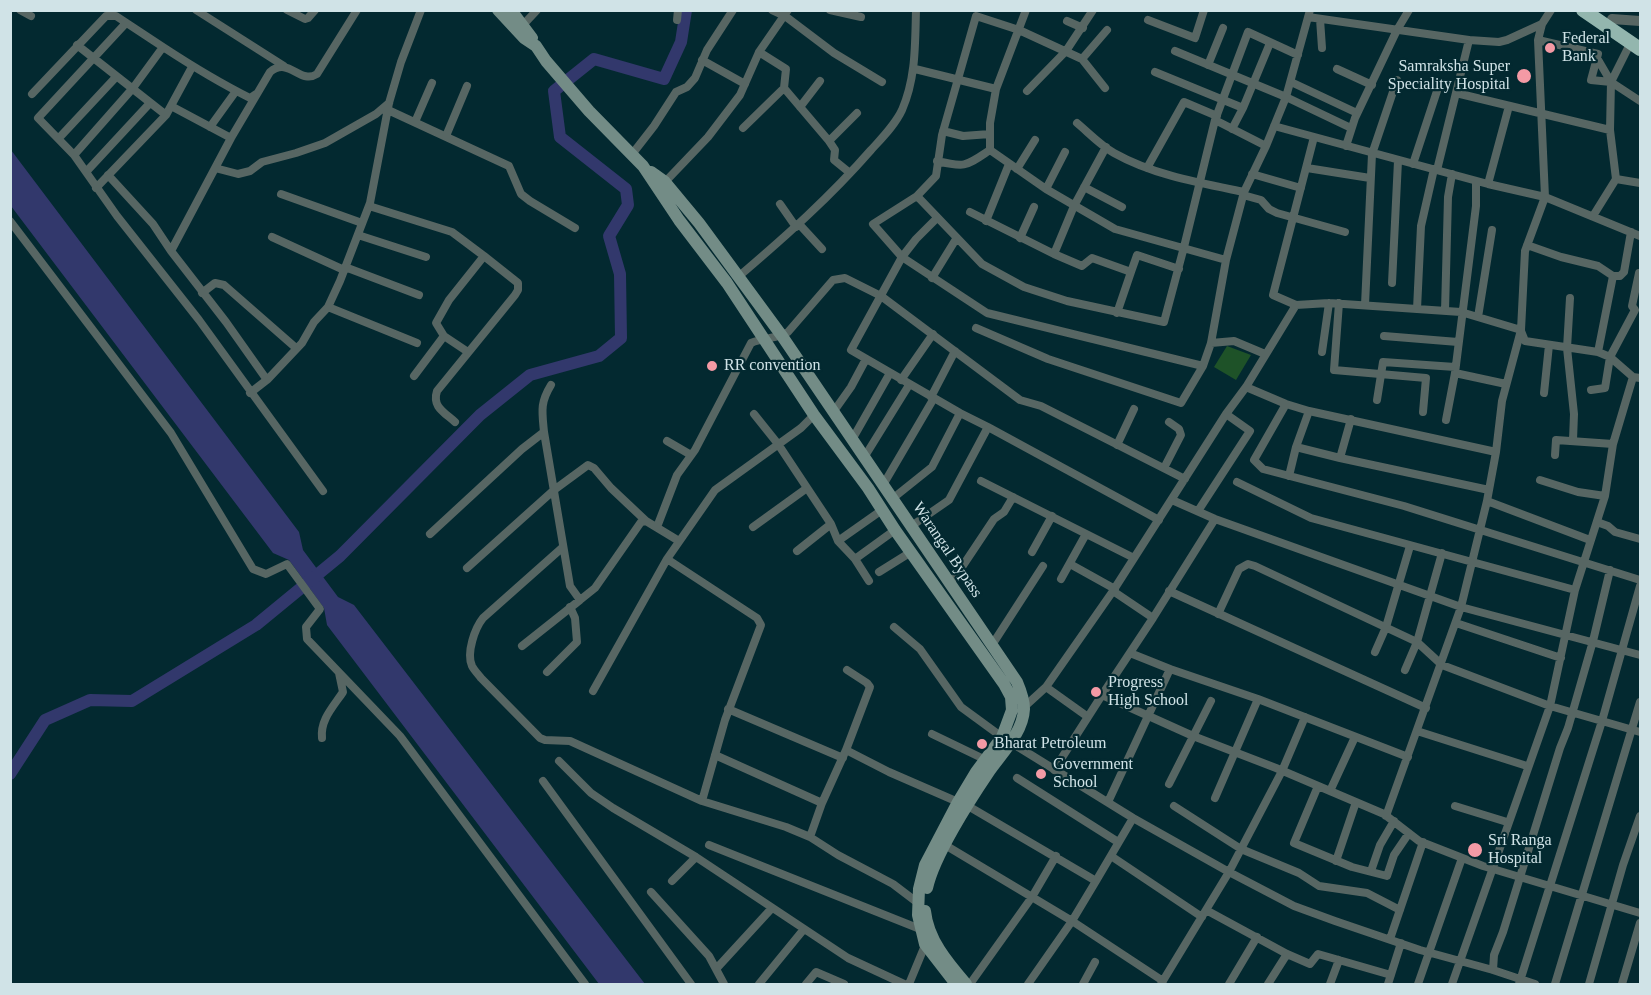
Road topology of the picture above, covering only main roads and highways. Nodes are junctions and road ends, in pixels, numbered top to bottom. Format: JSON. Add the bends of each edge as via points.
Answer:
{"nodes":[{"id":1,"x":498,"y":10,"type":"edge"},
{"id":2,"x":511,"y":10,"type":"edge"},
{"id":3,"x":1582,"y":10,"type":"edge"},
{"id":4,"x":1598,"y":10,"type":"edge"},
{"id":5,"x":1638,"y":43,"type":"edge"},
{"id":6,"x":536,"y":46,"type":"junction"},
{"id":7,"x":643,"y":166,"type":"junction"},
{"id":8,"x":685,"y":216,"type":"junction"},
{"id":9,"x":1018,"y":709,"type":"junction"},
{"id":10,"x":963,"y":804,"type":"junction"},
{"id":11,"x":929,"y":940,"type":"junction"},
{"id":12,"x":936,"y":954,"type":"junction"},
{"id":13,"x":956,"y":984,"type":"edge"},
{"id":14,"x":968,"y":984,"type":"edge"}],
"edges":[{"from":1,"to":6,"type":"main road"},
{"from":2,"to":6,"type":"main road"},
{"from":3,"to":5,"type":"highway"},
{"from":4,"to":5,"type":"highway"},
{"from":6,"to":7,"type":"main road","via":[[589,111]]},
{"from":7,"to":8,"type":"main road"},
{"from":7,"to":8,"type":"main road","name":"Warangal Bypass","via":[[665,182]]},
{"from":8,"to":9,"type":"main road","via":[[688,231]]},
{"from":8,"to":9,"type":"main road","name":"Warangal Bypass","via":[[699,224],[738,277],[788,332],[892,500],[1017,682]]},
{"from":9,"to":10,"type":"main road","via":[[1006,739]]},
{"from":10,"to":11,"type":"main road","via":[[924,898]]},
{"from":10,"to":11,"type":"main road","via":[[926,865],[919,889],[920,929]]},
{"from":11,"to":12,"type":"main road"},
{"from":12,"to":13,"type":"main road"},
{"from":12,"to":14,"type":"main road"}]}
